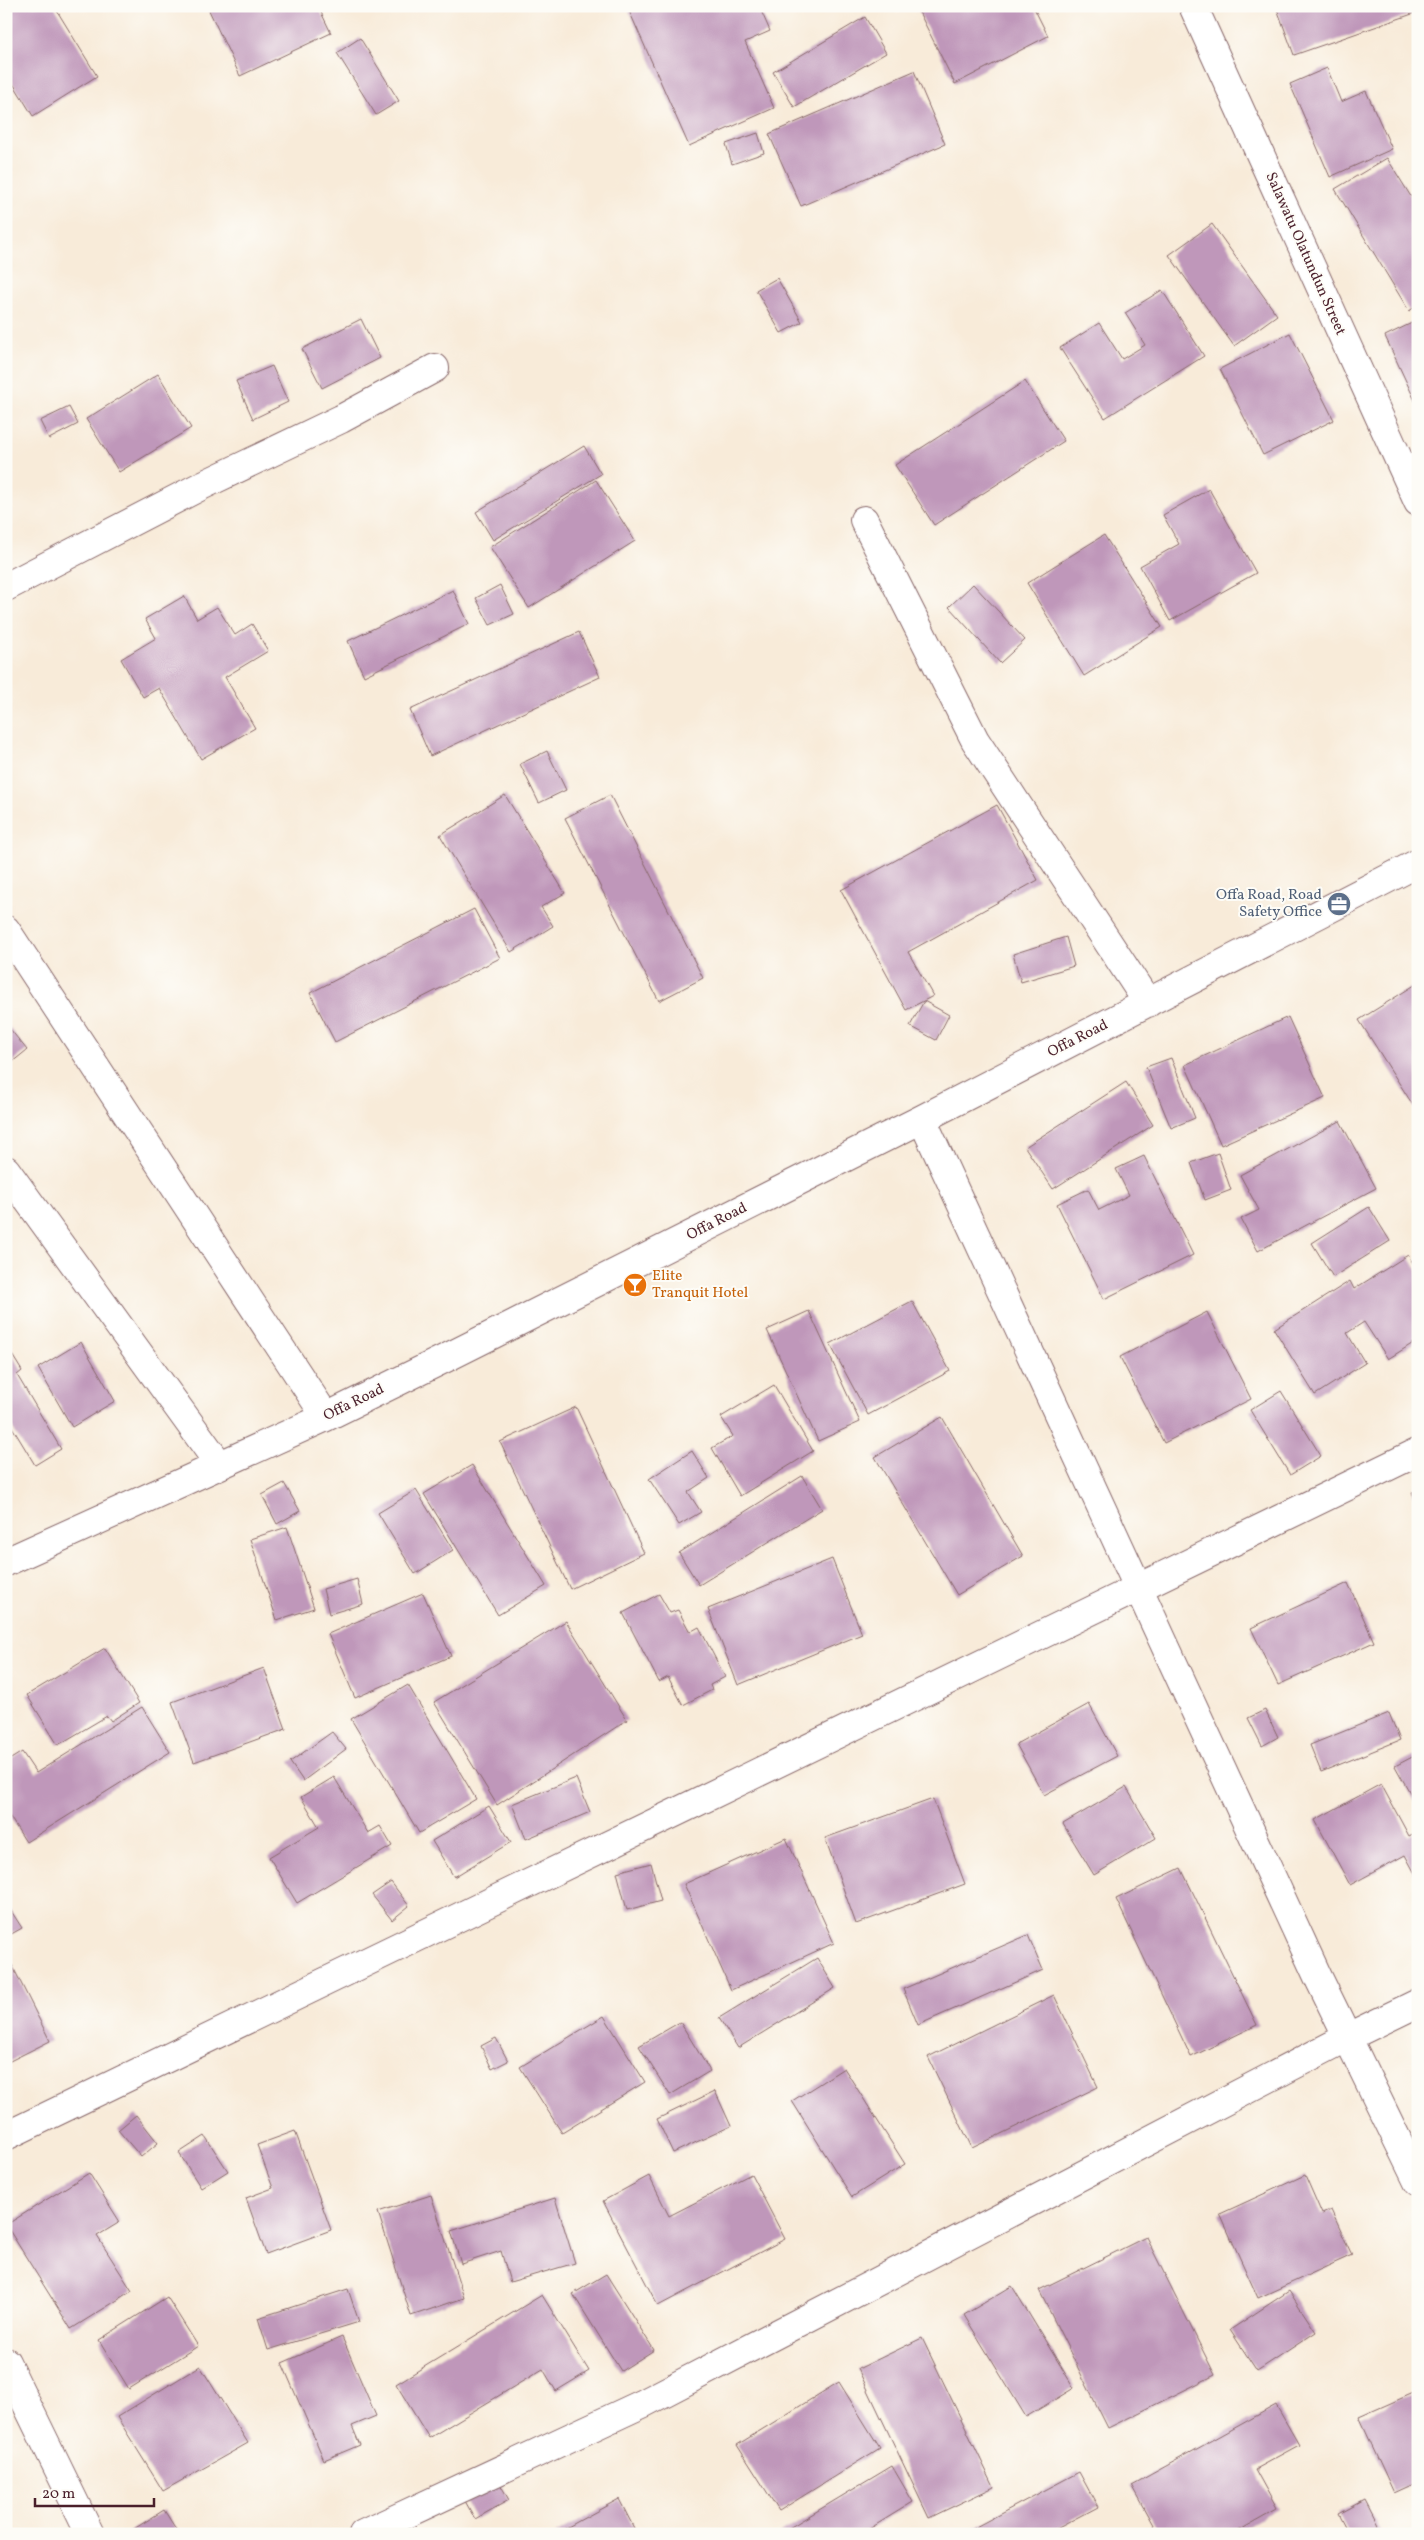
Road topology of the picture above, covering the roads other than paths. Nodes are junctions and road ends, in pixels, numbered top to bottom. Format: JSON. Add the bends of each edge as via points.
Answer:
{"nodes":[{"id":1,"x":1193,"y":6,"type":"edge"},
{"id":2,"x":435,"y":368,"type":"dead end"},
{"id":3,"x":1418,"y":502,"type":"edge"},
{"id":4,"x":864,"y":520,"type":"dead end"},
{"id":5,"x":6,"y":587,"type":"edge"},
{"id":6,"x":1418,"y":863,"type":"edge"},
{"id":7,"x":6,"y":930,"type":"edge"},
{"id":8,"x":1148,"y":1003,"type":"junction"},
{"id":9,"x":922,"y":1119,"type":"junction"},
{"id":10,"x":6,"y":1170,"type":"edge"},
{"id":11,"x":326,"y":1417,"type":"junction"},
{"id":12,"x":1418,"y":1452,"type":"edge"},
{"id":13,"x":219,"y":1464,"type":"junction"},
{"id":14,"x":6,"y":1562,"type":"edge"},
{"id":15,"x":1139,"y":1590,"type":"junction"},
{"id":16,"x":1418,"y":2003,"type":"edge"},
{"id":17,"x":1348,"y":2037,"type":"junction"},
{"id":18,"x":6,"y":2136,"type":"edge"},
{"id":19,"x":1418,"y":2182,"type":"edge"},
{"id":20,"x":6,"y":2362,"type":"edge"},
{"id":21,"x":90,"y":2534,"type":"edge"},
{"id":22,"x":362,"y":2534,"type":"edge"}],
"edges":[{"from":1,"to":3,"type":"street","name":"Salawatu Olatundun Street"},
{"from":2,"to":5,"type":"street","via":[[341,419],[203,485]]},
{"from":4,"to":8,"type":"street","via":[[975,740]]},
{"from":6,"to":8,"type":"street","name":"Offa Road"},
{"from":7,"to":11,"type":"street"},
{"from":8,"to":9,"type":"street","name":"Offa Road"},
{"from":9,"to":11,"type":"street","name":"Offa Road"},
{"from":9,"to":15,"type":"street"},
{"from":10,"to":13,"type":"street"},
{"from":11,"to":13,"type":"street","name":"Offa Road"},
{"from":12,"to":15,"type":"street"},
{"from":13,"to":14,"type":"street","name":"Offa Road"},
{"from":15,"to":17,"type":"street"},
{"from":15,"to":18,"type":"street"},
{"from":16,"to":17,"type":"street"},
{"from":17,"to":19,"type":"street"},
{"from":17,"to":22,"type":"street","via":[[644,2403]]},
{"from":20,"to":21,"type":"street"}]}
